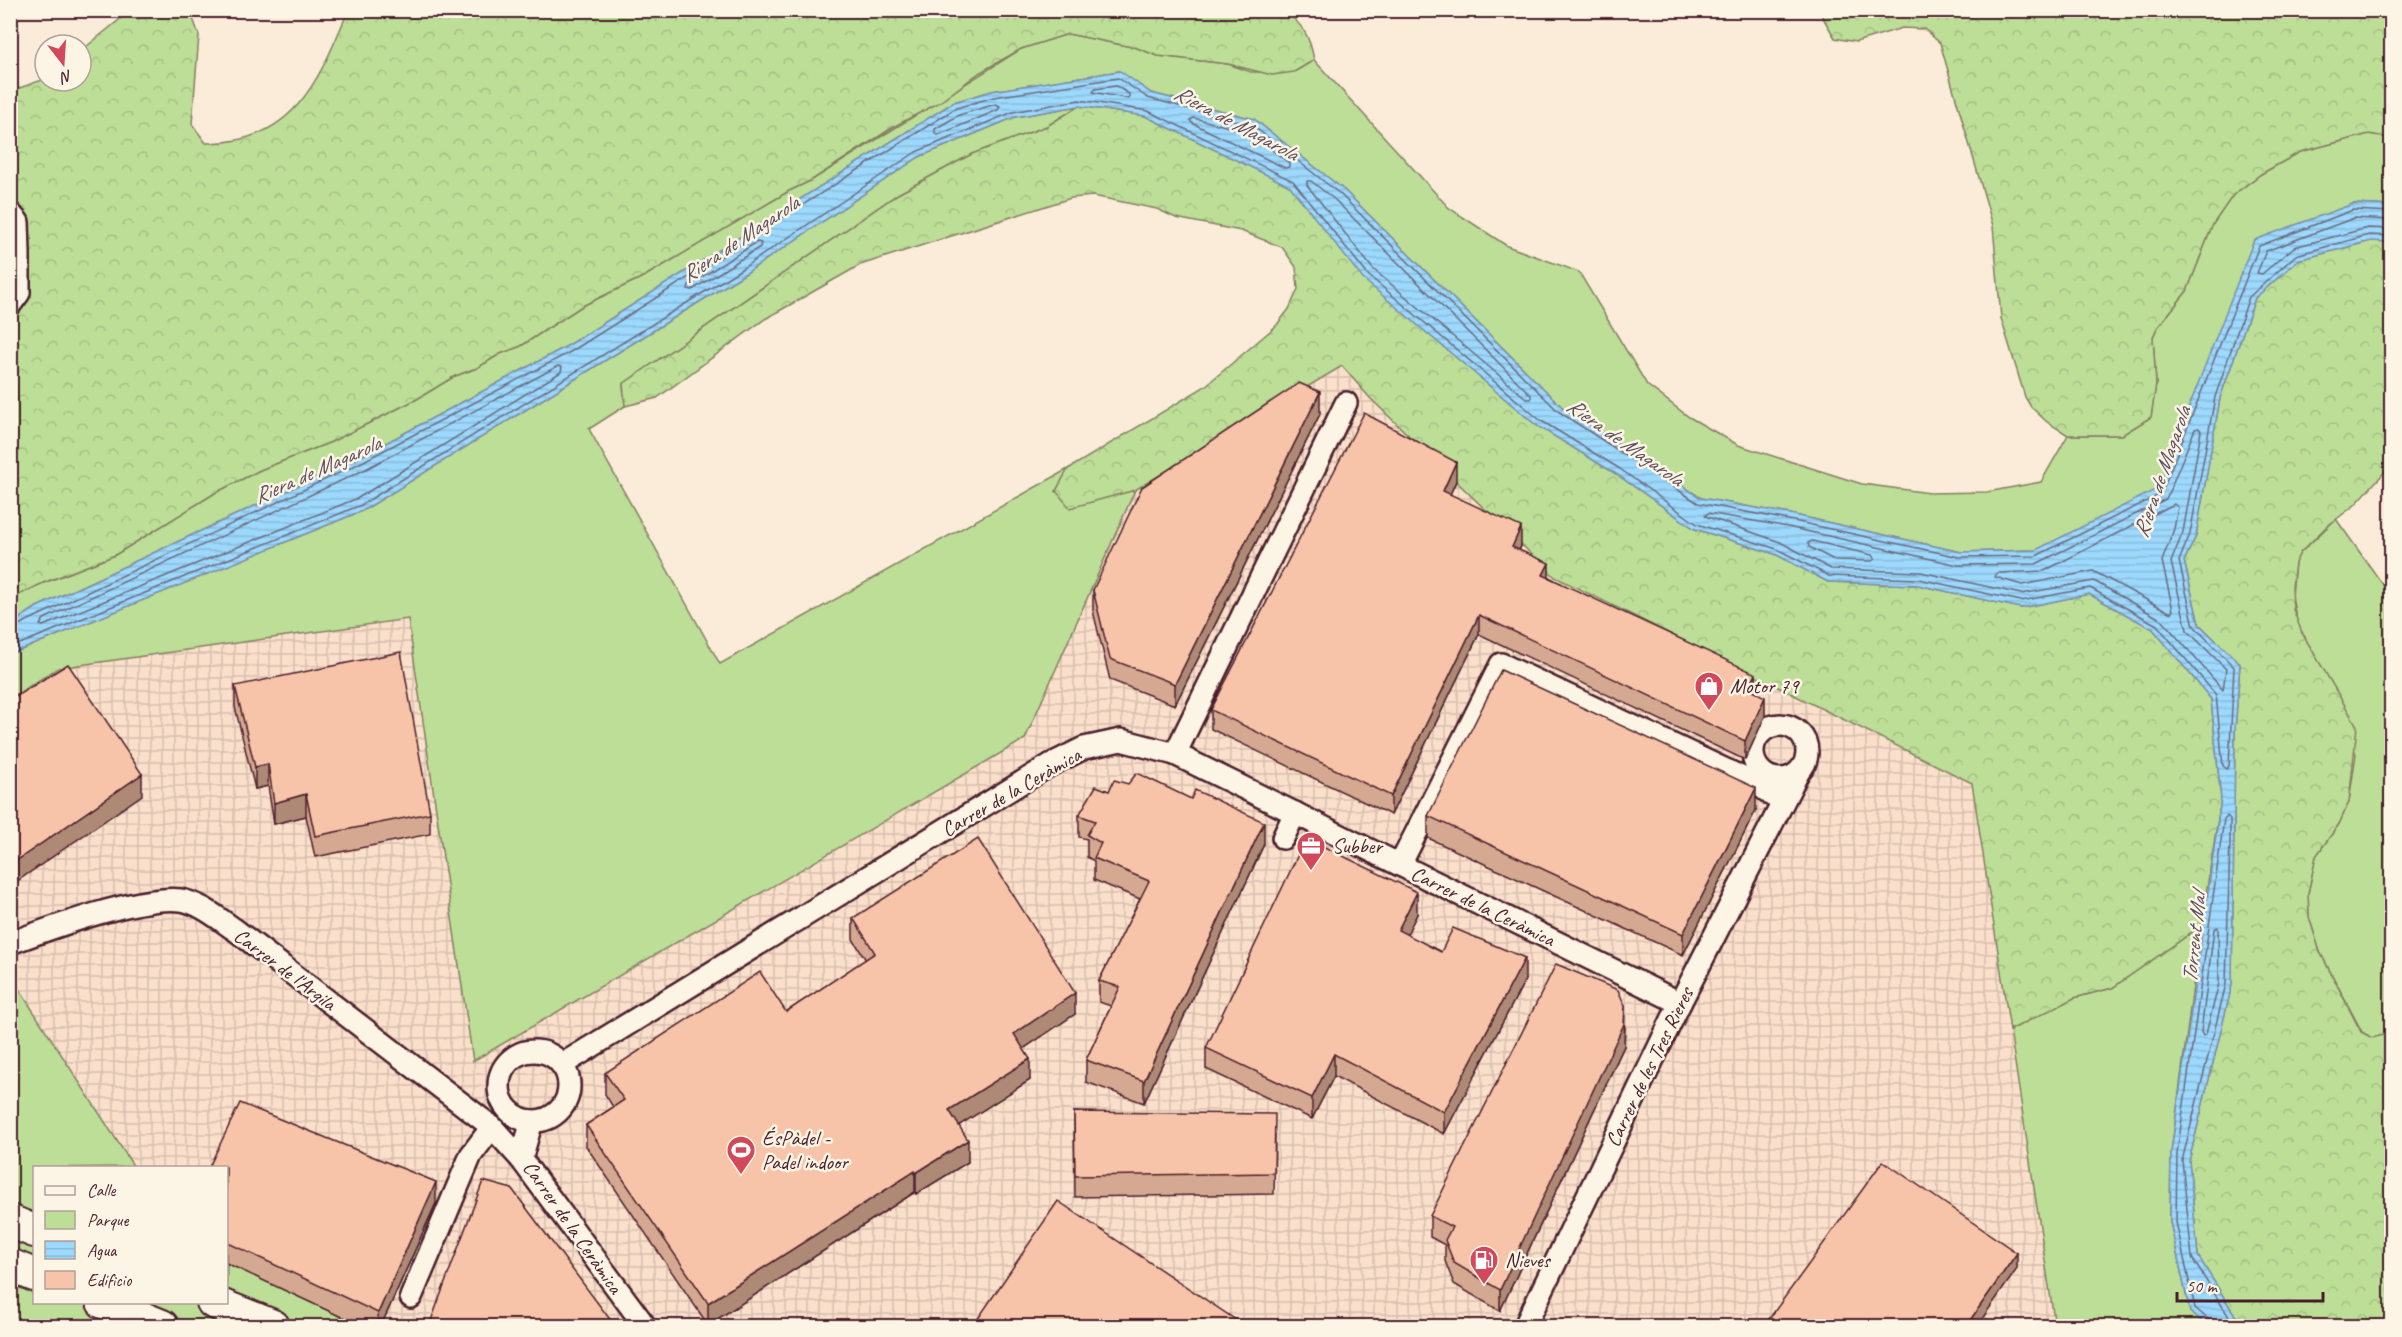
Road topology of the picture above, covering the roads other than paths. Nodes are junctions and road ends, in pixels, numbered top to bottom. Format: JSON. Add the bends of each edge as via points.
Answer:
{"nodes":[{"id":1,"x":10,"y":213,"type":"edge"},
{"id":2,"x":10,"y":305,"type":"edge"},
{"id":3,"x":1346,"y":403,"type":"dead end"},
{"id":4,"x":1175,"y":754,"type":"junction"},
{"id":5,"x":1798,"y":772,"type":"junction"},
{"id":6,"x":1773,"y":794,"type":"junction"},
{"id":7,"x":1295,"y":813,"type":"junction"},
{"id":8,"x":1283,"y":838,"type":"dead end"},
{"id":9,"x":1400,"y":865,"type":"junction"},
{"id":10,"x":10,"y":943,"type":"edge"},
{"id":11,"x":1680,"y":1003,"type":"junction"},
{"id":12,"x":562,"y":1064,"type":"junction"},
{"id":13,"x":502,"y":1101,"type":"junction"},
{"id":14,"x":465,"y":1107,"type":"junction"},
{"id":15,"x":532,"y":1121,"type":"junction"},
{"id":16,"x":492,"y":1127,"type":"junction"},
{"id":17,"x":521,"y":1159,"type":"junction"},
{"id":18,"x":10,"y":1221,"type":"edge"},
{"id":19,"x":33,"y":1231,"type":"edge"},
{"id":20,"x":10,"y":1265,"type":"edge"},
{"id":21,"x":33,"y":1275,"type":"edge"},
{"id":22,"x":411,"y":1297,"type":"dead end"},
{"id":23,"x":108,"y":1304,"type":"edge"},
{"id":24,"x":218,"y":1304,"type":"edge"},
{"id":25,"x":162,"y":1326,"type":"edge"},
{"id":26,"x":273,"y":1326,"type":"edge"},
{"id":27,"x":645,"y":1326,"type":"edge"},
{"id":28,"x":1525,"y":1326,"type":"edge"}],
"edges":[{"from":1,"to":2,"type":"street","via":[[18,222],[19,293]]},
{"from":3,"to":4,"type":"street"},
{"from":4,"to":7,"type":"street","name":"Carrer de la Ceràmica"},
{"from":4,"to":12,"type":"street","name":"Carrer de la Ceràmica","via":[[1121,740],[1084,748],[1050,765]]},
{"from":5,"to":6,"type":"street","name":"Carrer de les Tres Rieres"},
{"from":5,"to":6,"type":"street","via":[[1783,779]]},
{"from":5,"to":6,"type":"street","name":"Carrer de les Tres Rieres","via":[[1807,757],[1804,739],[1790,727],[1772,726],[1758,736],[1755,763]]},
{"from":6,"to":9,"type":"street","via":[[1501,664]]},
{"from":6,"to":11,"type":"street","name":"Carrer de les Tres Rieres"},
{"from":7,"to":8,"type":"street"},
{"from":7,"to":9,"type":"street","name":"Carrer de la Ceràmica"},
{"from":9,"to":11,"type":"street","name":"Carrer de la Ceràmica"},
{"from":10,"to":14,"type":"street","name":"Carrer de l'Argila","via":[[150,900],[183,900],[234,929]]},
{"from":11,"to":28,"type":"street","name":"Carrer de les Tres Rieres"},
{"from":12,"to":13,"type":"street","via":[[543,1052],[521,1053],[504,1068],[499,1090]]},
{"from":12,"to":15,"type":"street","via":[[570,1086],[568,1097],[554,1116]]},
{"from":13,"to":14,"type":"street"},
{"from":13,"to":15,"type":"street","via":[[514,1115]]},
{"from":14,"to":16,"type":"street","name":"Carrer de l'Argila"},
{"from":15,"to":17,"type":"street","name":"Carrer de la Ceràmica"},
{"from":16,"to":17,"type":"street","name":"Carrer de l'Argila"},
{"from":16,"to":22,"type":"street","via":[[471,1155]]},
{"from":17,"to":27,"type":"street","name":"Carrer de la Ceràmica"},
{"from":18,"to":19,"type":"highway"},
{"from":20,"to":21,"type":"highway"},
{"from":23,"to":25,"type":"highway"},
{"from":24,"to":26,"type":"highway"}]}
